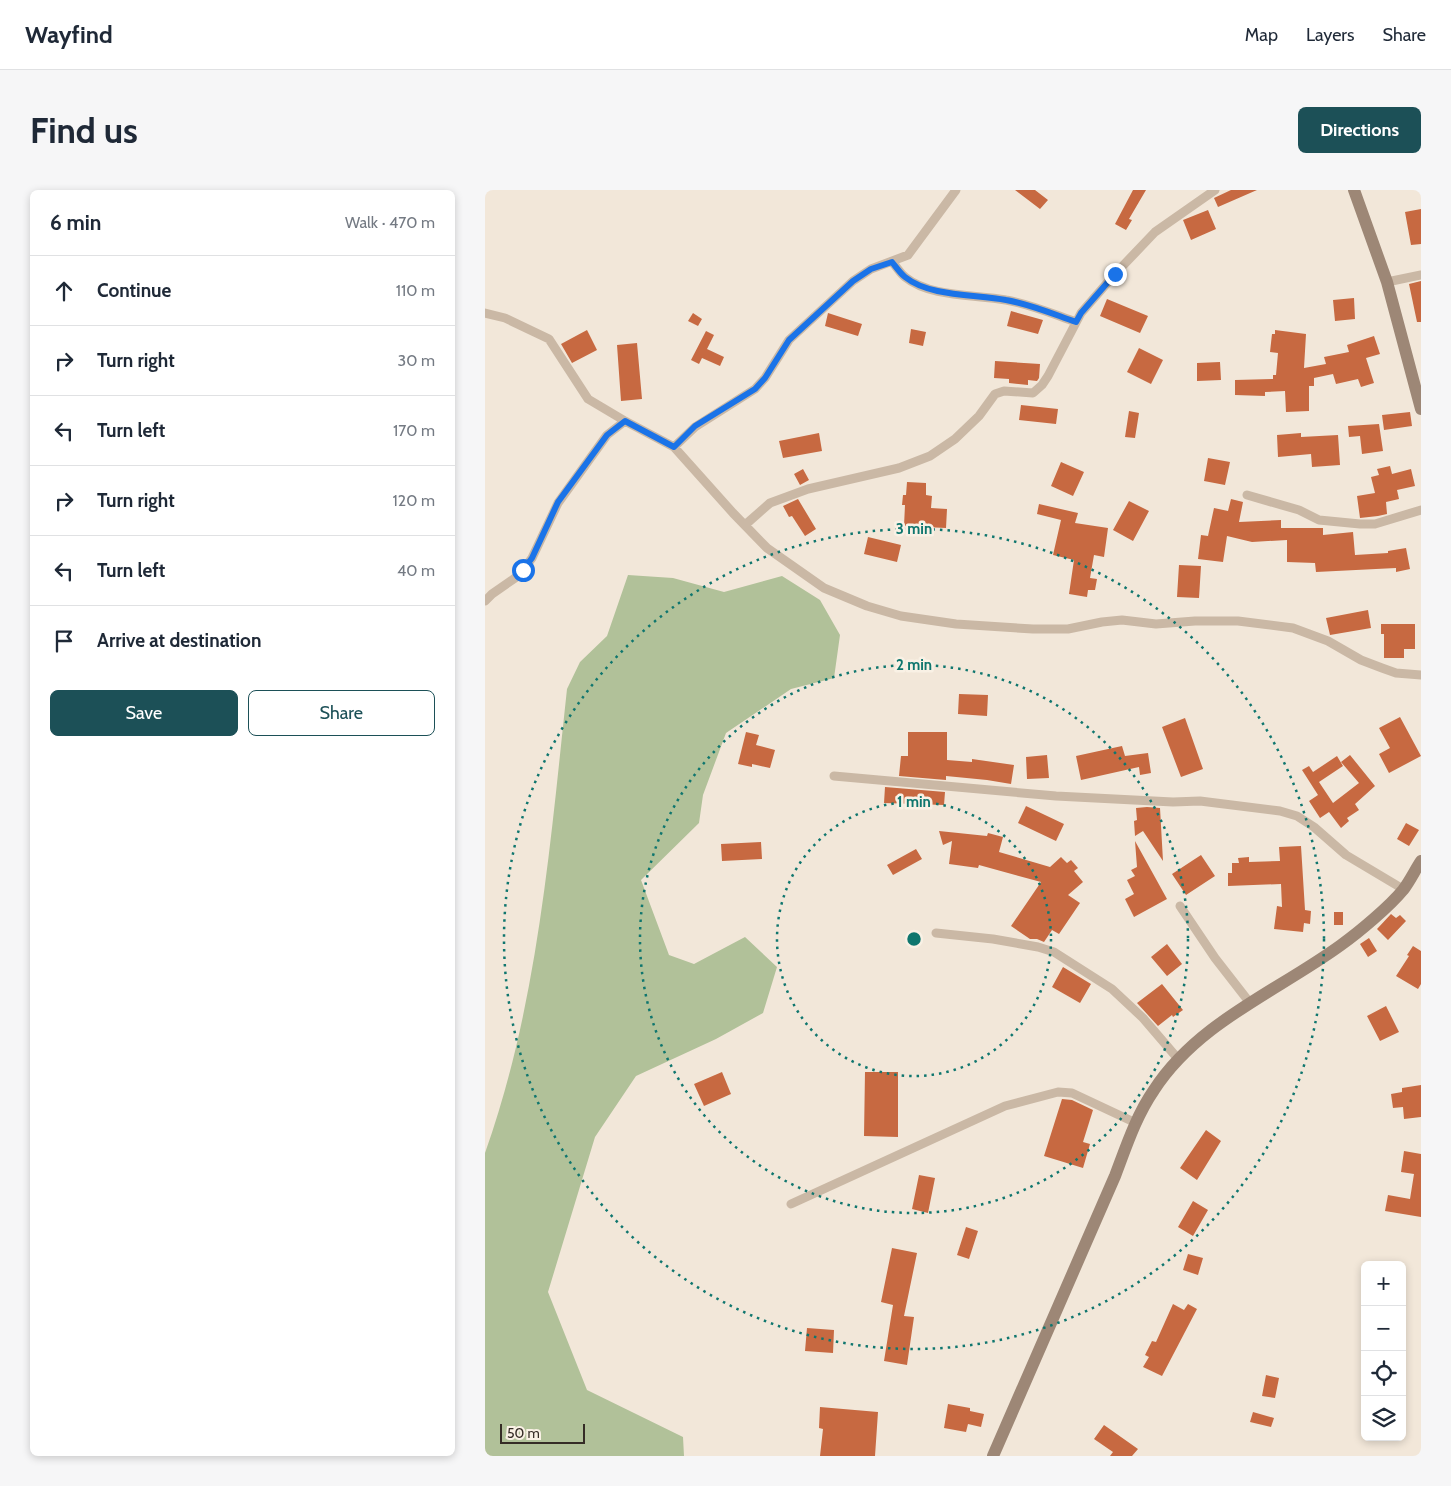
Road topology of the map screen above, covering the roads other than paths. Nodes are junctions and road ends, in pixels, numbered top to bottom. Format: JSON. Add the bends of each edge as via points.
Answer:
{"nodes":[{"id":1,"x":956,"y":190,"type":"edge"},
{"id":2,"x":1215,"y":190,"type":"edge"},
{"id":3,"x":1354,"y":190,"type":"edge"},
{"id":4,"x":892,"y":262,"type":"junction"},
{"id":5,"x":1421,"y":275,"type":"edge"},
{"id":6,"x":1387,"y":282,"type":"junction"},
{"id":7,"x":485,"y":313,"type":"edge"},
{"id":8,"x":1076,"y":322,"type":"junction"},
{"id":9,"x":1421,"y":410,"type":"edge"},
{"id":10,"x":625,"y":421,"type":"junction"},
{"id":11,"x":674,"y":447,"type":"junction"},
{"id":12,"x":1247,"y":495,"type":"dead end"},
{"id":13,"x":1421,"y":510,"type":"edge"},
{"id":14,"x":745,"y":525,"type":"junction"},
{"id":15,"x":485,"y":601,"type":"edge"},
{"id":16,"x":1421,"y":675,"type":"edge"},
{"id":17,"x":834,"y":776,"type":"dead end"},
{"id":18,"x":1421,"y":861,"type":"edge"},
{"id":19,"x":1403,"y":889,"type":"junction"},
{"id":20,"x":1180,"y":906,"type":"dead end"},
{"id":21,"x":936,"y":933,"type":"dead end"},
{"id":22,"x":1250,"y":1003,"type":"junction"},
{"id":23,"x":1179,"y":1060,"type":"junction"},
{"id":24,"x":1136,"y":1123,"type":"junction"},
{"id":25,"x":791,"y":1204,"type":"dead end"},
{"id":26,"x":993,"y":1456,"type":"edge"}],
"edges":[{"from":1,"to":4,"type":"street","via":[[908,255]]},
{"from":2,"to":8,"type":"street","via":[[1155,232]]},
{"from":3,"to":6,"type":"main road"},
{"from":4,"to":8,"type":"street","via":[[906,277],[925,287],[1028,305]]},
{"from":4,"to":11,"type":"street","via":[[871,269],[853,281],[789,340],[755,389],[695,426]]},
{"from":5,"to":6,"type":"street"},
{"from":6,"to":9,"type":"main road"},
{"from":7,"to":10,"type":"street","via":[[505,318],[549,339],[587,398]]},
{"from":8,"to":14,"type":"street","via":[[1042,385],[1033,393],[1004,391],[995,394],[979,416],[955,439],[930,456],[899,468],[808,489],[770,503]]},
{"from":10,"to":11,"type":"street"},
{"from":10,"to":15,"type":"street","via":[[607,435],[558,502],[532,558],[523,570]]},
{"from":11,"to":14,"type":"street"},
{"from":12,"to":13,"type":"street","via":[[1299,510],[1319,520],[1360,524],[1375,524]]},
{"from":14,"to":16,"type":"street","via":[[767,548],[824,588],[901,616],[956,624],[1068,629],[1123,620],[1156,624],[1195,620],[1238,621],[1293,628],[1396,673]]},
{"from":17,"to":19,"type":"street","via":[[1056,796],[1201,801],[1280,811],[1297,816],[1346,855]]},
{"from":18,"to":19,"type":"main road"},
{"from":19,"to":22,"type":"main road","via":[[1342,945]]},
{"from":20,"to":22,"type":"street"},
{"from":21,"to":23,"type":"street","via":[[993,939],[1054,952],[1112,989],[1143,1018]]},
{"from":22,"to":23,"type":"main road","via":[[1205,1035]]},
{"from":23,"to":24,"type":"main road","via":[[1154,1090]]},
{"from":24,"to":25,"type":"street","via":[[1073,1093],[1057,1092],[1005,1106]]},
{"from":24,"to":26,"type":"main road"}]}
